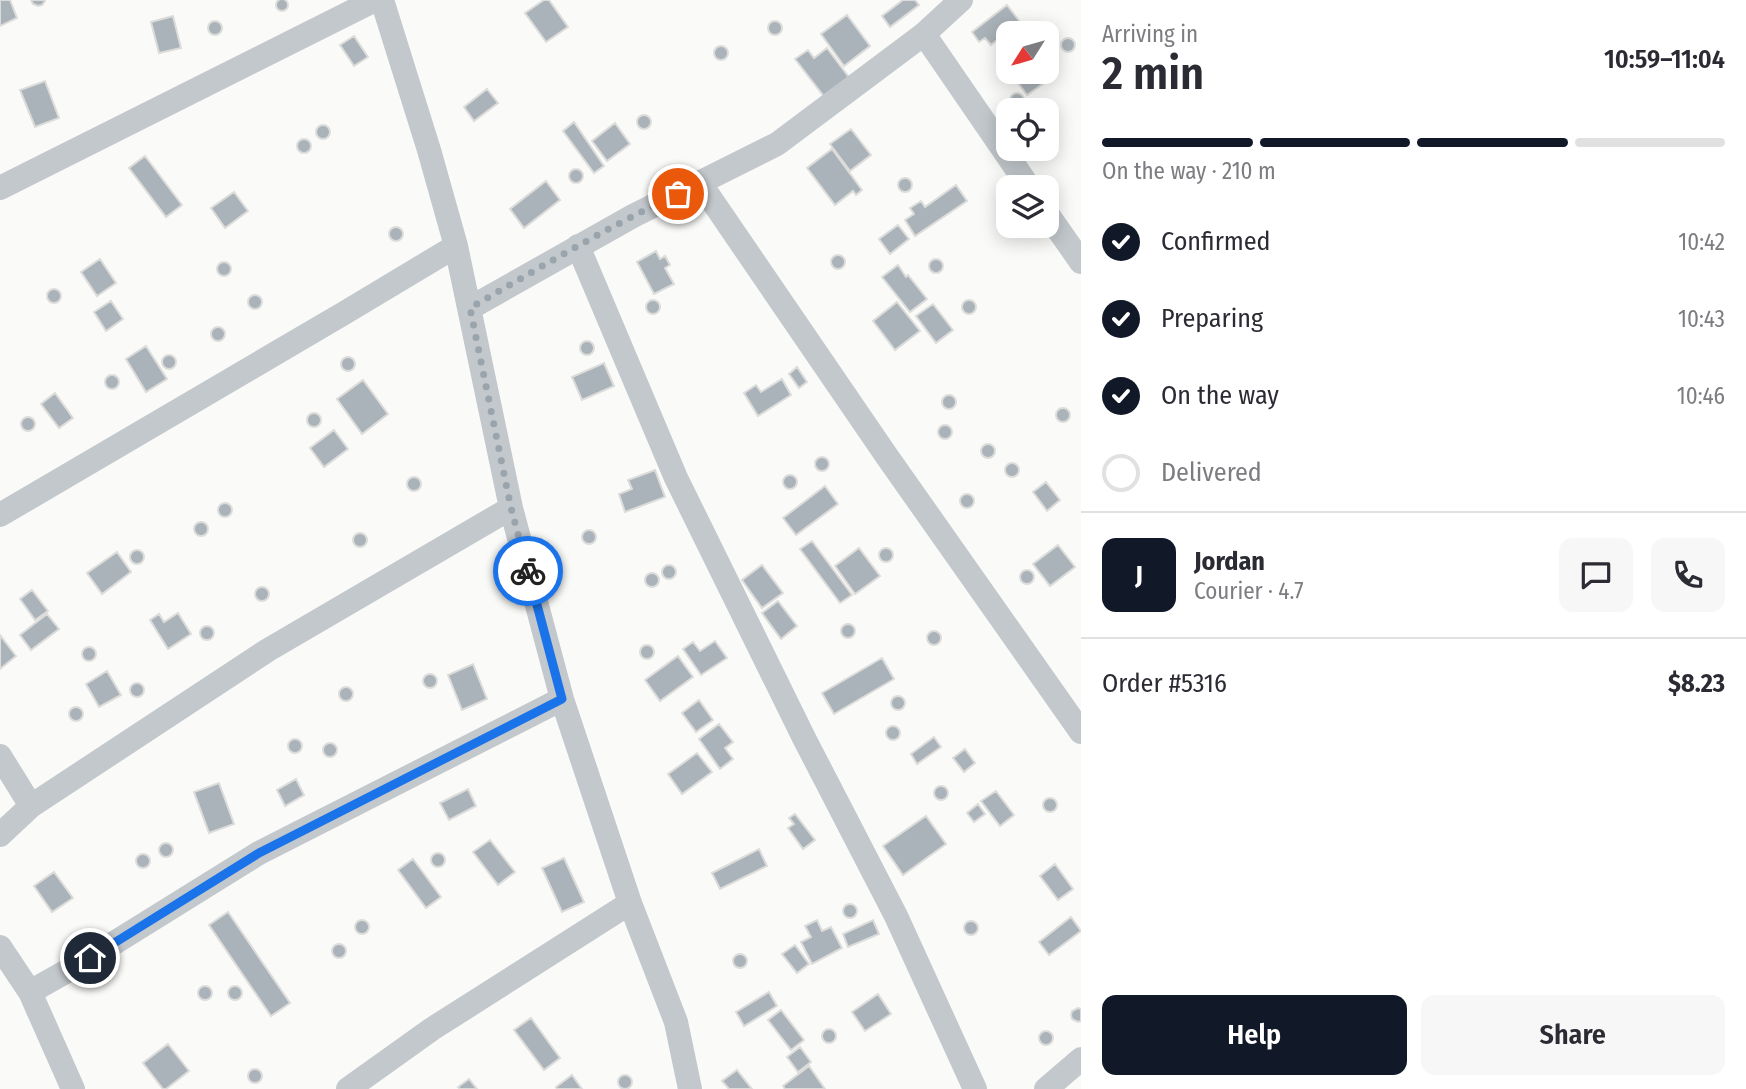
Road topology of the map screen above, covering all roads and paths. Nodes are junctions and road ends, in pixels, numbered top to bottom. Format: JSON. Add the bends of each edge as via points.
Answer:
{"nodes":[{"id":1,"x":375,"y":0,"type":"edge"},
{"id":2,"x":382,"y":0,"type":"edge"},
{"id":3,"x":961,"y":0,"type":"edge"},
{"id":4,"x":924,"y":34,"type":"junction"},
{"id":5,"x":1022,"y":175,"type":"edge"},
{"id":6,"x":700,"y":183,"type":"junction"},
{"id":7,"x":0,"y":188,"type":"edge"},
{"id":8,"x":1059,"y":231,"type":"edge"},
{"id":9,"x":456,"y":246,"type":"junction"},
{"id":10,"x":578,"y":246,"type":"junction"},
{"id":11,"x":1081,"y":262,"type":"edge"},
{"id":12,"x":470,"y":308,"type":"junction"},
{"id":13,"x":511,"y":508,"type":"junction"},
{"id":14,"x":0,"y":514,"type":"edge"},
{"id":15,"x":562,"y":699,"type":"junction"},
{"id":16,"x":1081,"y":732,"type":"edge"},
{"id":17,"x":0,"y":757,"type":"edge"},
{"id":18,"x":31,"y":806,"type":"junction"},
{"id":19,"x":0,"y":835,"type":"edge"},
{"id":20,"x":630,"y":904,"type":"junction"},
{"id":21,"x":0,"y":947,"type":"edge"},
{"id":22,"x":30,"y":992,"type":"junction"},
{"id":23,"x":1081,"y":1059,"type":"edge"},
{"id":24,"x":73,"y":1089,"type":"edge"},
{"id":25,"x":348,"y":1089,"type":"edge"},
{"id":26,"x":691,"y":1089,"type":"edge"},
{"id":27,"x":975,"y":1089,"type":"edge"},
{"id":28,"x":1046,"y":1089,"type":"edge"}],
"edges":[{"from":1,"to":7,"type":"street"},
{"from":2,"to":9,"type":"street"},
{"from":3,"to":4,"type":"street"},
{"from":4,"to":5,"type":"street"},
{"from":4,"to":6,"type":"street","via":[[777,144]]},
{"from":6,"to":10,"type":"street"},
{"from":6,"to":16,"type":"street"},
{"from":8,"to":11,"type":"street"},
{"from":9,"to":12,"type":"street"},
{"from":9,"to":14,"type":"street"},
{"from":10,"to":12,"type":"street"},
{"from":10,"to":27,"type":"street","via":[[676,478],[896,916]]},
{"from":12,"to":13,"type":"street"},
{"from":13,"to":15,"type":"street"},
{"from":13,"to":18,"type":"street","via":[[268,650]]},
{"from":15,"to":20,"type":"street"},
{"from":15,"to":22,"type":"street","via":[[259,853]]},
{"from":17,"to":18,"type":"street"},
{"from":18,"to":19,"type":"street"},
{"from":20,"to":25,"type":"street","via":[[432,1029]]},
{"from":20,"to":26,"type":"street","via":[[676,1022]]},
{"from":21,"to":22,"type":"street"},
{"from":22,"to":24,"type":"street"},
{"from":23,"to":28,"type":"street"}]}
